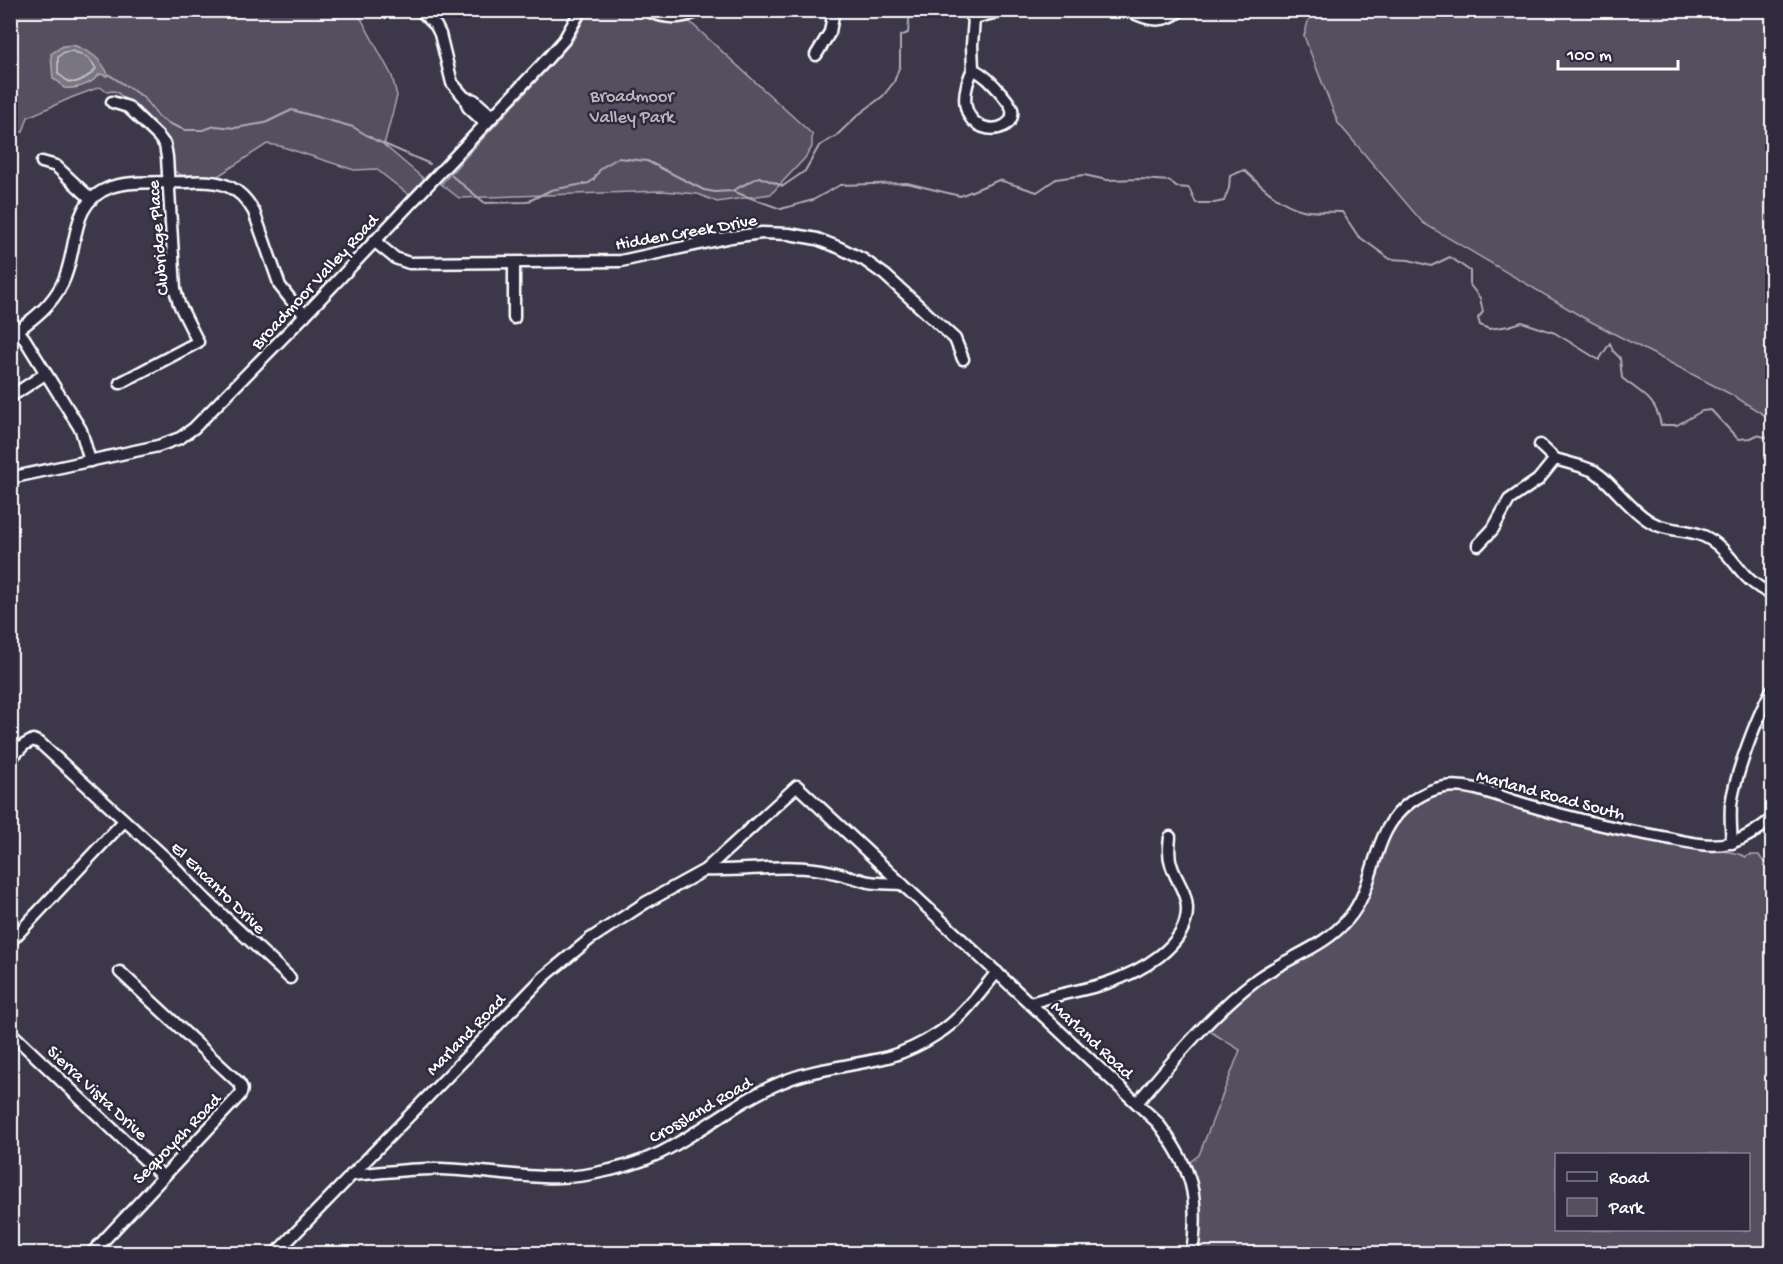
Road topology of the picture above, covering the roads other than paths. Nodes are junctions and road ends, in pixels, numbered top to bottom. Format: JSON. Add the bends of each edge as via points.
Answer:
{"nodes":[{"id":1,"x":420,"y":10,"type":"edge"},
{"id":2,"x":581,"y":10,"type":"edge"},
{"id":3,"x":647,"y":10,"type":"edge"},
{"id":4,"x":701,"y":10,"type":"edge"},
{"id":5,"x":834,"y":10,"type":"edge"},
{"id":6,"x":964,"y":10,"type":"edge"},
{"id":7,"x":1005,"y":10,"type":"edge"},
{"id":8,"x":1128,"y":10,"type":"edge"},
{"id":9,"x":1181,"y":10,"type":"edge"},
{"id":10,"x":974,"y":18,"type":"junction"},
{"id":11,"x":816,"y":55,"type":"dead end"},
{"id":12,"x":973,"y":69,"type":"junction"},
{"id":13,"x":112,"y":102,"type":"dead end"},
{"id":14,"x":489,"y":120,"type":"junction"},
{"id":15,"x":42,"y":162,"type":"dead end"},
{"id":16,"x":168,"y":183,"type":"junction"},
{"id":17,"x":90,"y":199,"type":"junction"},
{"id":18,"x":374,"y":241,"type":"junction"},
{"id":19,"x":514,"y":263,"type":"junction"},
{"id":20,"x":305,"y":315,"type":"junction"},
{"id":21,"x":514,"y":318,"type":"dead end"},
{"id":22,"x":10,"y":320,"type":"edge"},
{"id":23,"x":18,"y":330,"type":"junction"},
{"id":24,"x":963,"y":359,"type":"dead end"},
{"id":25,"x":45,"y":374,"type":"junction"},
{"id":26,"x":120,"y":383,"type":"dead end"},
{"id":27,"x":10,"y":397,"type":"edge"},
{"id":28,"x":1540,"y":445,"type":"dead end"},
{"id":29,"x":1555,"y":459,"type":"junction"},
{"id":30,"x":90,"y":461,"type":"junction"},
{"id":31,"x":10,"y":478,"type":"edge"},
{"id":32,"x":1478,"y":545,"type":"dead end"},
{"id":33,"x":1773,"y":594,"type":"edge"},
{"id":34,"x":1773,"y":690,"type":"edge"},
{"id":35,"x":10,"y":759,"type":"edge"},
{"id":36,"x":1773,"y":819,"type":"edge"},
{"id":37,"x":124,"y":821,"type":"junction"},
{"id":38,"x":1170,"y":837,"type":"dead end"},
{"id":39,"x":1732,"y":843,"type":"junction"},
{"id":40,"x":705,"y":870,"type":"junction"},
{"id":41,"x":902,"y":884,"type":"junction"},
{"id":42,"x":10,"y":942,"type":"edge"},
{"id":43,"x":120,"y":972,"type":"dead end"},
{"id":44,"x":997,"y":972,"type":"junction"},
{"id":45,"x":290,"y":978,"type":"dead end"},
{"id":46,"x":1031,"y":1004,"type":"junction"},
{"id":47,"x":10,"y":1032,"type":"edge"},
{"id":48,"x":1137,"y":1103,"type":"junction"},
{"id":49,"x":351,"y":1175,"type":"junction"},
{"id":50,"x":162,"y":1176,"type":"junction"},
{"id":51,"x":91,"y":1254,"type":"edge"},
{"id":52,"x":275,"y":1254,"type":"edge"},
{"id":53,"x":1192,"y":1254,"type":"edge"}],
"edges":[{"from":1,"to":14,"type":"street","via":[[440,34],[452,83],[465,98],[474,100]]},
{"from":2,"to":14,"type":"street","name":"Broadmoor Valley Road","via":[[564,40]]},
{"from":3,"to":4,"type":"street","via":[[665,18],[689,16]]},
{"from":5,"to":11,"type":"street","via":[[830,32]]},
{"from":6,"to":10,"type":"street"},
{"from":7,"to":10,"type":"street"},
{"from":8,"to":9,"type":"street","via":[[1156,20],[1173,18]]},
{"from":10,"to":12,"type":"street"},
{"from":12,"to":12,"type":"street","via":[[966,84],[964,105],[968,113],[984,128],[1005,125],[1011,119],[1008,101],[985,75]]},
{"from":13,"to":16,"type":"street","name":"Clubridge Place","via":[[128,107],[162,140],[167,152]]},
{"from":14,"to":18,"type":"street","name":"Broadmoor Valley Road"},
{"from":15,"to":17,"type":"street","via":[[56,166]]},
{"from":16,"to":17,"type":"street","via":[[114,186]]},
{"from":16,"to":20,"type":"street","via":[[208,181],[225,184],[240,194],[254,212],[280,286]]},
{"from":16,"to":26,"type":"street","name":"Clubridge Place","via":[[175,289],[198,342]]},
{"from":17,"to":23,"type":"street","via":[[80,217],[62,284],[50,302]]},
{"from":18,"to":19,"type":"street","name":"Hidden Creek Drive","via":[[394,258],[409,263]]},
{"from":18,"to":20,"type":"street","name":"Broadmoor Valley Road"},
{"from":19,"to":21,"type":"street"},
{"from":19,"to":24,"type":"street","name":"Hidden Creek Drive","via":[[621,261],[762,233],[818,240],[864,260],[885,275],[955,339]]},
{"from":20,"to":30,"type":"street","name":"Broadmoor Valley Road","via":[[206,417],[180,438]]},
{"from":22,"to":23,"type":"street"},
{"from":23,"to":25,"type":"street"},
{"from":25,"to":27,"type":"street"},
{"from":25,"to":30,"type":"street","via":[[81,430]]},
{"from":28,"to":29,"type":"street"},
{"from":29,"to":32,"type":"street","via":[[1538,480],[1509,500],[1493,529]]},
{"from":29,"to":33,"type":"street","via":[[1594,471],[1656,525],[1695,532],[1710,540],[1750,581]]},
{"from":30,"to":31,"type":"street","name":"Broadmoor Valley Road"},
{"from":34,"to":39,"type":"street","via":[[1733,793]]},
{"from":35,"to":37,"type":"street","name":"El Encanto Drive","via":[[28,742],[40,743]]},
{"from":36,"to":39,"type":"street","name":"Marland Road South"},
{"from":37,"to":42,"type":"street"},
{"from":37,"to":45,"type":"street","name":"El Encanto Drive"},
{"from":38,"to":46,"type":"street","via":[[1170,863],[1188,909],[1183,928],[1171,945],[1127,975]]},
{"from":39,"to":48,"type":"street","name":"Marland Road South","via":[[1707,845],[1612,828],[1466,788],[1444,787],[1419,796],[1400,811],[1385,831],[1361,897],[1349,918],[1318,944],[1260,977],[1233,998]]},
{"from":40,"to":41,"type":"street","name":"Marland Road","via":[[816,869],[872,883]]},
{"from":40,"to":41,"type":"street","name":"Marland Road","via":[[797,786]]},
{"from":40,"to":49,"type":"street","name":"Marland Road","via":[[590,939],[545,976]]},
{"from":41,"to":44,"type":"street","name":"Marland Road"},
{"from":43,"to":50,"type":"street","name":"Sequoyah Road","via":[[241,1086],[240,1095]]},
{"from":44,"to":46,"type":"street","name":"Marland Road"},
{"from":44,"to":49,"type":"street","name":"Crossland Road","via":[[950,1025],[914,1047],[889,1057],[781,1082],[661,1152],[616,1168],[564,1177],[442,1168]]},
{"from":46,"to":48,"type":"street","name":"Marland Road"},
{"from":47,"to":50,"type":"street","name":"Sierra Vista Drive"},
{"from":48,"to":53,"type":"street","name":"Marland Road","via":[[1157,1122],[1186,1167],[1195,1199]]},
{"from":49,"to":52,"type":"street","name":"Marland Road"},
{"from":50,"to":51,"type":"street","name":"Sequoyah Road"}]}
